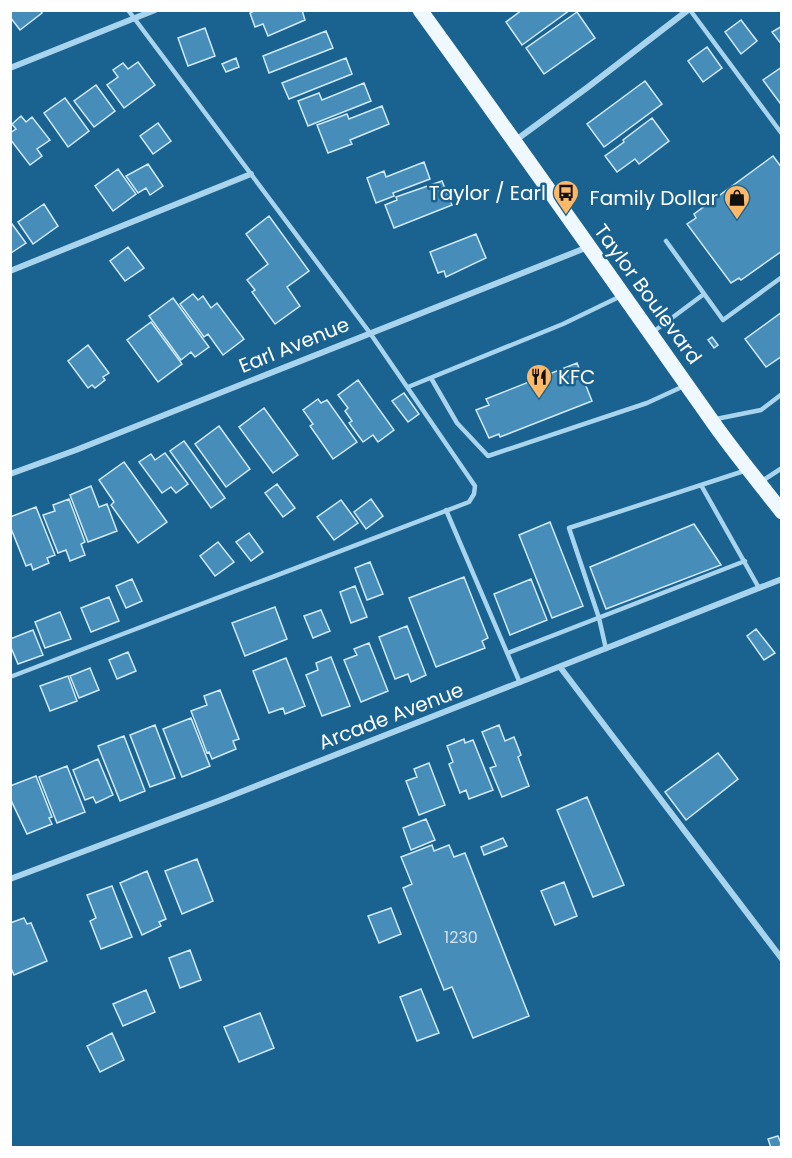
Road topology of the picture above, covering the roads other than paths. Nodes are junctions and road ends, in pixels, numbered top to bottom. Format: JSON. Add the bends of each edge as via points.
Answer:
{"nodes":[{"id":1,"x":128,"y":10,"type":"edge"},
{"id":2,"x":154,"y":10,"type":"edge"},
{"id":3,"x":420,"y":10,"type":"edge"},
{"id":4,"x":689,"y":10,"type":"edge"},
{"id":5,"x":134,"y":19,"type":"junction"},
{"id":6,"x":10,"y":68,"type":"edge"},
{"id":7,"x":782,"y":134,"type":"edge"},
{"id":8,"x":515,"y":141,"type":"junction"},
{"id":9,"x":250,"y":174,"type":"junction"},
{"id":10,"x":666,"y":241,"type":"dead end"},
{"id":11,"x":589,"y":246,"type":"junction"},
{"id":12,"x":10,"y":271,"type":"edge"},
{"id":13,"x":782,"y":277,"type":"edge"},
{"id":14,"x":704,"y":294,"type":"junction"},
{"id":15,"x":623,"y":295,"type":"junction"},
{"id":16,"x":370,"y":333,"type":"junction"},
{"id":17,"x":651,"y":333,"type":"junction"},
{"id":18,"x":431,"y":378,"type":"junction"},
{"id":19,"x":687,"y":385,"type":"junction"},
{"id":20,"x":408,"y":387,"type":"junction"},
{"id":21,"x":782,"y":394,"type":"edge"},
{"id":22,"x":711,"y":420,"type":"junction"},
{"id":23,"x":782,"y":468,"type":"edge"},
{"id":24,"x":750,"y":469,"type":"junction"},
{"id":25,"x":10,"y":474,"type":"edge"},
{"id":26,"x":760,"y":483,"type":"junction"},
{"id":27,"x":701,"y":485,"type":"junction"},
{"id":28,"x":447,"y":510,"type":"junction"},
{"id":29,"x":782,"y":512,"type":"edge"},
{"id":30,"x":745,"y":561,"type":"junction"},
{"id":31,"x":782,"y":579,"type":"edge"},
{"id":32,"x":759,"y":588,"type":"junction"},
{"id":33,"x":599,"y":618,"type":"junction"},
{"id":34,"x":606,"y":649,"type":"junction"},
{"id":35,"x":508,"y":653,"type":"junction"},
{"id":36,"x":560,"y":667,"type":"junction"},
{"id":37,"x":10,"y":677,"type":"edge"},
{"id":38,"x":520,"y":682,"type":"junction"},
{"id":39,"x":10,"y":879,"type":"edge"},
{"id":40,"x":782,"y":959,"type":"edge"}],
"edges":[{"from":1,"to":5,"type":"lane"},
{"from":2,"to":5,"type":"street"},
{"from":3,"to":8,"type":"main road","name":"Taylor Boulevard"},
{"from":4,"to":7,"type":"lane"},
{"from":4,"to":8,"type":"street"},
{"from":5,"to":6,"type":"street"},
{"from":5,"to":9,"type":"lane"},
{"from":8,"to":11,"type":"main road","name":"Taylor Boulevard"},
{"from":9,"to":12,"type":"street"},
{"from":9,"to":16,"type":"lane"},
{"from":10,"to":14,"type":"lane"},
{"from":11,"to":15,"type":"main road","name":"Taylor Boulevard"},
{"from":11,"to":16,"type":"street","name":"Earl Avenue"},
{"from":13,"to":14,"type":"lane","via":[[723,320]]},
{"from":14,"to":17,"type":"lane"},
{"from":15,"to":17,"type":"main road","name":"Taylor Boulevard"},
{"from":15,"to":18,"type":"lane"},
{"from":16,"to":20,"type":"lane"},
{"from":16,"to":25,"type":"street","name":"Earl Avenue"},
{"from":17,"to":19,"type":"main road","name":"Taylor Boulevard"},
{"from":18,"to":19,"type":"lane","via":[[457,423],[488,456],[647,403]]},
{"from":18,"to":20,"type":"lane"},
{"from":19,"to":22,"type":"main road","name":"Taylor Boulevard"},
{"from":20,"to":28,"type":"lane","via":[[475,486],[469,502]]},
{"from":21,"to":22,"type":"lane","via":[[761,410]]},
{"from":22,"to":24,"type":"main road","name":"Taylor Boulevard"},
{"from":23,"to":26,"type":"lane"},
{"from":24,"to":26,"type":"main road","name":"Taylor Boulevard"},
{"from":24,"to":27,"type":"lane"},
{"from":26,"to":29,"type":"main road","name":"Taylor Boulevard"},
{"from":27,"to":30,"type":"lane"},
{"from":27,"to":33,"type":"lane","via":[[569,528]]},
{"from":28,"to":35,"type":"lane"},
{"from":28,"to":37,"type":"lane"},
{"from":30,"to":32,"type":"lane"},
{"from":30,"to":33,"type":"lane"},
{"from":31,"to":32,"type":"street","name":"Arcade Avenue"},
{"from":32,"to":34,"type":"street","name":"Arcade Avenue"},
{"from":33,"to":34,"type":"lane"},
{"from":33,"to":35,"type":"lane"},
{"from":34,"to":36,"type":"street","name":"Arcade Avenue"},
{"from":35,"to":38,"type":"lane"},
{"from":36,"to":38,"type":"street","name":"Arcade Avenue"},
{"from":36,"to":40,"type":"street"},
{"from":38,"to":39,"type":"street","name":"Arcade Avenue"}]}
